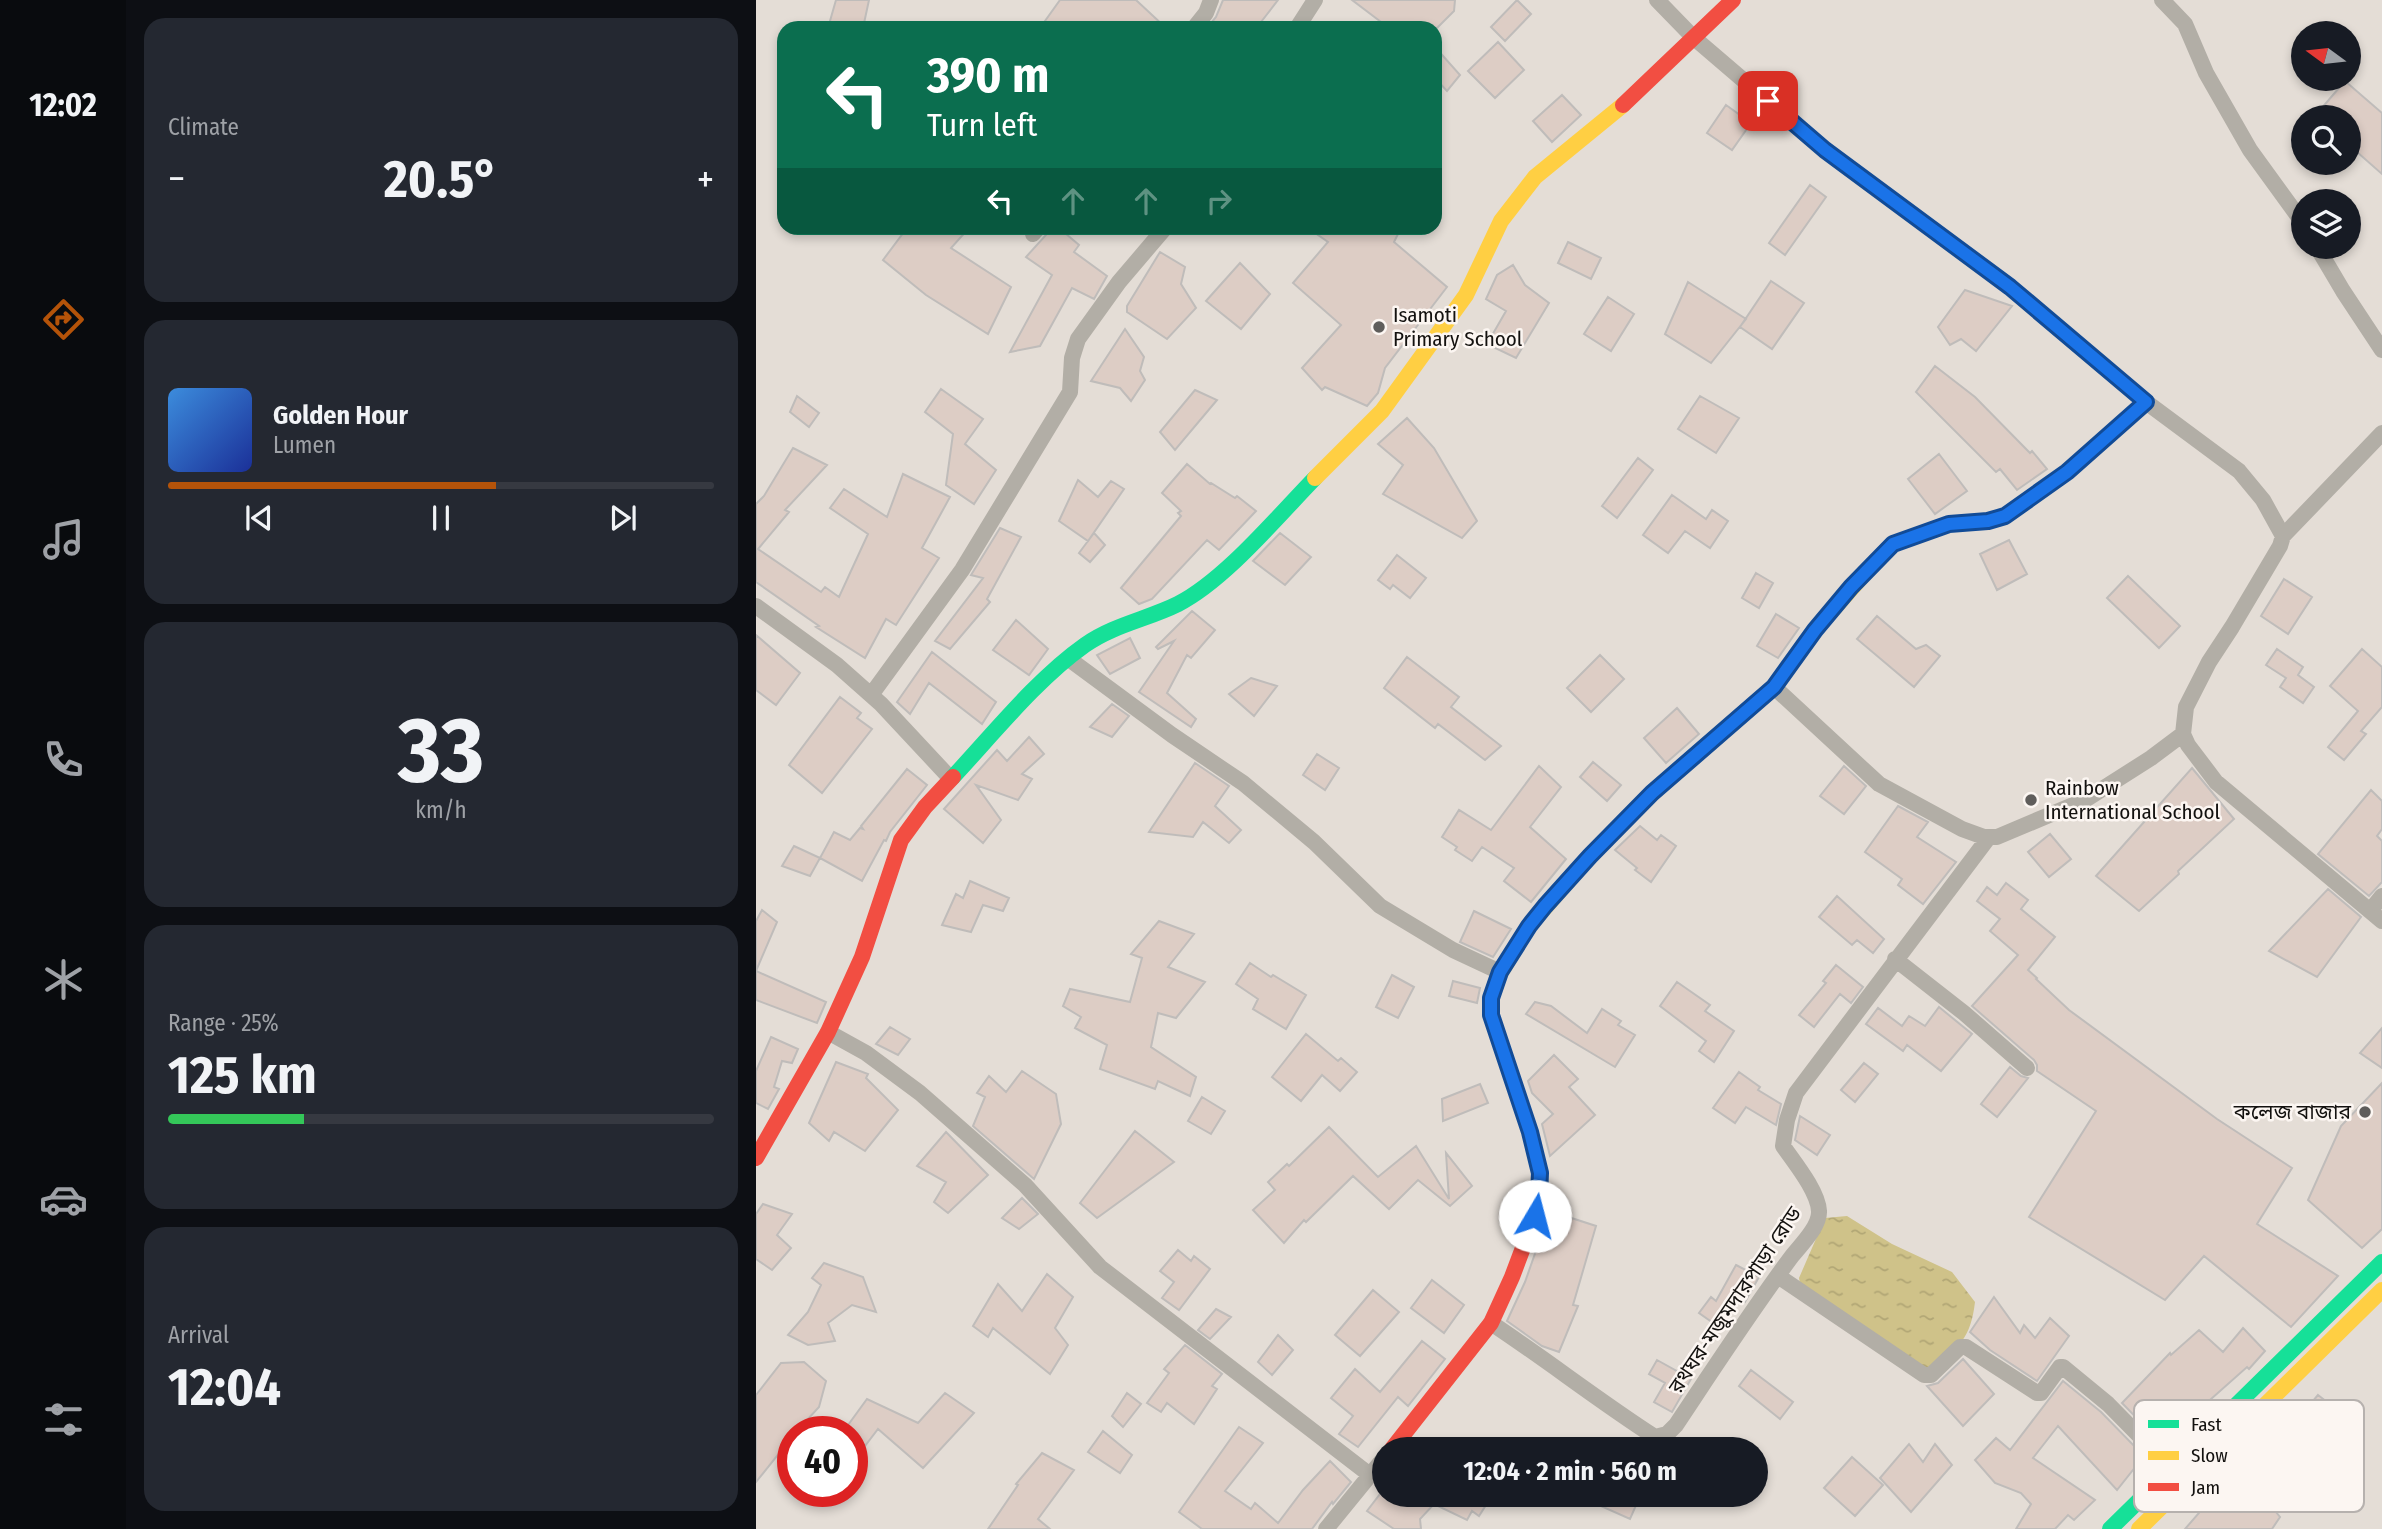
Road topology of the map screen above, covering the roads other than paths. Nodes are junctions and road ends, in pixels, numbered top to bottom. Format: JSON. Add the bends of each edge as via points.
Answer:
{"nodes":[{"id":1,"x":1212,"y":0,"type":"edge"},
{"id":2,"x":1315,"y":0,"type":"edge"},
{"id":3,"x":1657,"y":0,"type":"edge"},
{"id":4,"x":1733,"y":0,"type":"edge"},
{"id":5,"x":2162,"y":0,"type":"edge"},
{"id":6,"x":1200,"y":21,"type":"edge"},
{"id":7,"x":1302,"y":21,"type":"edge"},
{"id":8,"x":1693,"y":37,"type":"junction"},
{"id":9,"x":2291,"y":206,"type":"edge"},
{"id":10,"x":1159,"y":235,"type":"edge"},
{"id":11,"x":2324,"y":259,"type":"edge"},
{"id":12,"x":2382,"y":350,"type":"edge"},
{"id":13,"x":2146,"y":402,"type":"junction"},
{"id":14,"x":2382,"y":433,"type":"edge"},
{"id":15,"x":2283,"y":536,"type":"junction"},
{"id":16,"x":756,"y":606,"type":"edge"},
{"id":17,"x":1069,"y":659,"type":"junction"},
{"id":18,"x":1774,"y":687,"type":"junction"},
{"id":19,"x":872,"y":695,"type":"junction"},
{"id":20,"x":2183,"y":734,"type":"junction"},
{"id":21,"x":951,"y":779,"type":"junction"},
{"id":22,"x":1989,"y":837,"type":"junction"},
{"id":23,"x":2382,"y":896,"type":"edge"},
{"id":24,"x":2376,"y":916,"type":"edge"},
{"id":25,"x":1895,"y":959,"type":"junction"},
{"id":26,"x":1500,"y":972,"type":"junction"},
{"id":27,"x":828,"y":1032,"type":"junction"},
{"id":28,"x":2027,"y":1068,"type":"dead end"},
{"id":29,"x":756,"y":1158,"type":"edge"},
{"id":30,"x":2382,"y":1262,"type":"edge"},
{"id":31,"x":1778,"y":1276,"type":"junction"},
{"id":32,"x":2382,"y":1290,"type":"edge"},
{"id":33,"x":1491,"y":1323,"type":"junction"},
{"id":34,"x":2241,"y":1400,"type":"edge"},
{"id":35,"x":2270,"y":1400,"type":"edge"},
{"id":36,"x":2134,"y":1430,"type":"edge"},
{"id":37,"x":1401,"y":1437,"type":"edge"},
{"id":38,"x":1372,"y":1473,"type":"edge"},
{"id":39,"x":1370,"y":1475,"type":"junction"},
{"id":40,"x":2134,"y":1505,"type":"edge"},
{"id":41,"x":2156,"y":1512,"type":"edge"},
{"id":42,"x":1326,"y":1529,"type":"edge"},
{"id":43,"x":2110,"y":1529,"type":"edge"},
{"id":44,"x":2139,"y":1529,"type":"edge"}],
"edges":[{"from":1,"to":6,"type":"street"},
{"from":2,"to":7,"type":"street"},
{"from":3,"to":8,"type":"street"},
{"from":4,"to":8,"type":"main road"},
{"from":5,"to":9,"type":"street","via":[[2185,24],[2206,73],[2250,149]]},
{"from":8,"to":13,"type":"street","via":[[1825,150],[2010,287]]},
{"from":8,"to":17,"type":"main road","via":[[1626,103],[1535,177],[1501,221],[1466,295],[1382,411],[1218,576],[1170,607],[1106,632]]},
{"from":10,"to":19,"type":"street","via":[[1078,339],[1070,392],[962,570]]},
{"from":11,"to":12,"type":"street"},
{"from":13,"to":15,"type":"street","via":[[2239,471],[2263,500]]},
{"from":13,"to":18,"type":"main road","via":[[2067,472],[2005,516],[1949,524],[1893,544],[1815,630]]},
{"from":14,"to":15,"type":"street"},
{"from":15,"to":20,"type":"street","via":[[2270,565],[2208,662],[2186,707]]},
{"from":16,"to":19,"type":"street"},
{"from":17,"to":21,"type":"main road"},
{"from":17,"to":26,"type":"street","via":[[1243,783],[1314,842],[1380,906]]},
{"from":18,"to":22,"type":"street","via":[[1879,784],[1962,829]]},
{"from":18,"to":26,"type":"main road","via":[[1652,793],[1590,856],[1529,926]]},
{"from":19,"to":21,"type":"street"},
{"from":20,"to":22,"type":"street","via":[[2085,800]]},
{"from":20,"to":24,"type":"street","via":[[2216,782]]},
{"from":21,"to":27,"type":"main road","via":[[901,840],[862,957]]},
{"from":22,"to":25,"type":"street","name":"রথঘর-মজুমদারপাড়া রোড"},
{"from":23,"to":24,"type":"street"},
{"from":25,"to":28,"type":"street"},
{"from":25,"to":31,"type":"street","name":"রথঘর-মজুমদারপাড়া রোড","via":[[1796,1093],[1783,1146],[1818,1203],[1820,1215]]},
{"from":26,"to":33,"type":"main road","via":[[1491,1015],[1540,1173],[1535,1216]]},
{"from":27,"to":29,"type":"main road"},
{"from":27,"to":39,"type":"street","via":[[866,1053],[920,1094],[1025,1185],[1100,1267]]},
{"from":30,"to":34,"type":"main road"},
{"from":31,"to":33,"type":"street","name":"রথঘর-মজুমদারপাড়া রোড","via":[[1676,1425],[1655,1437]]},
{"from":31,"to":36,"type":"street","via":[[1924,1375],[1931,1375],[1960,1347],[2037,1393],[2063,1367]]},
{"from":32,"to":35,"type":"main road"},
{"from":33,"to":37,"type":"main road"},
{"from":38,"to":39,"type":"street"},
{"from":39,"to":42,"type":"street"},
{"from":40,"to":43,"type":"main road"},
{"from":41,"to":44,"type":"main road"}]}
